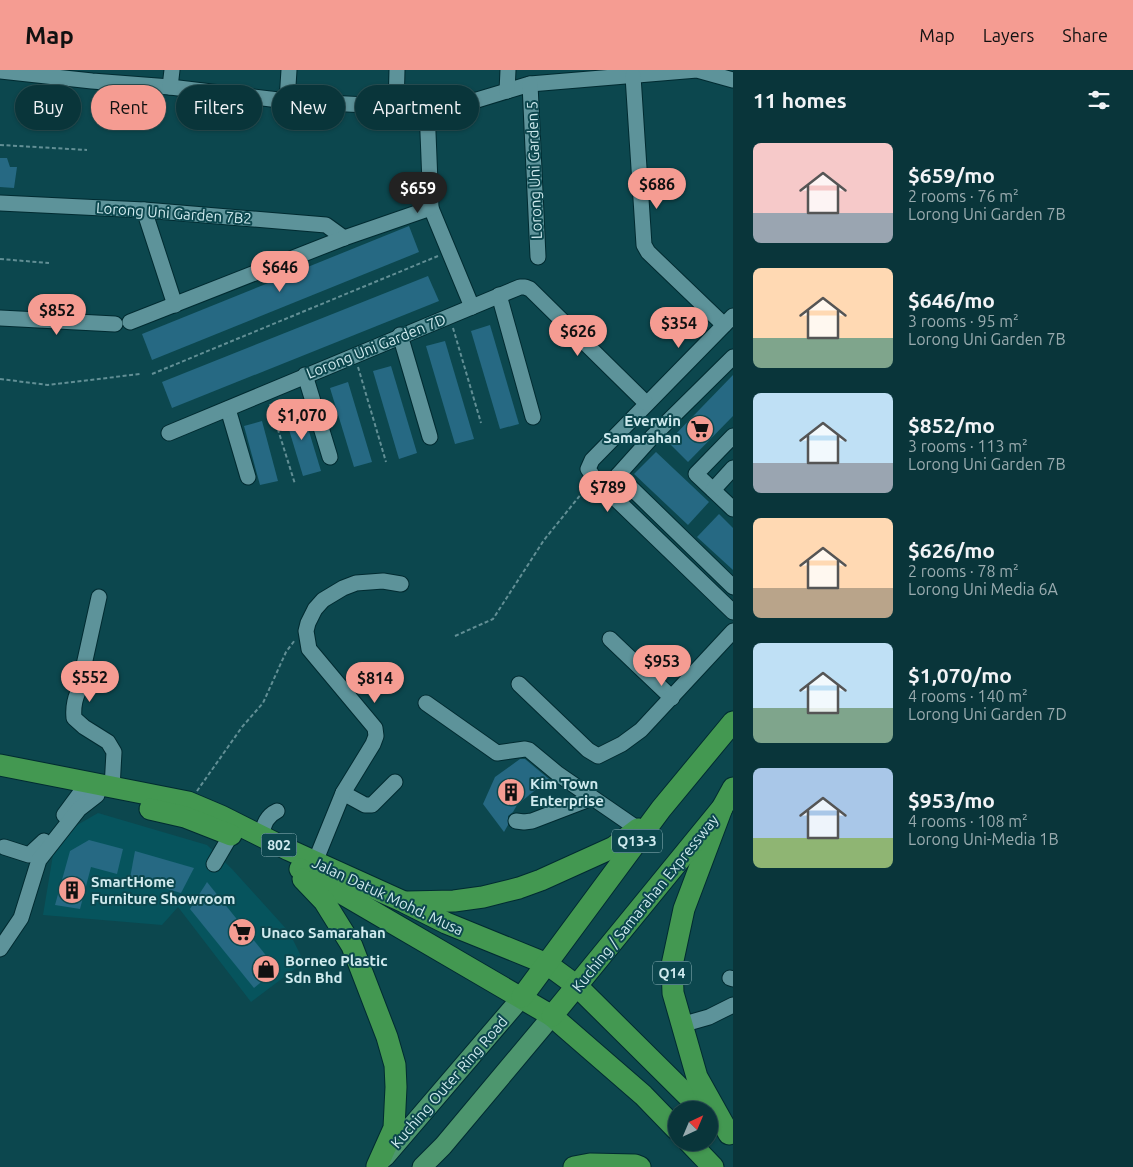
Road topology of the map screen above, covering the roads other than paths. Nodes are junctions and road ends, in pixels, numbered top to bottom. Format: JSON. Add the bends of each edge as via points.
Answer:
{"nodes":[{"id":1,"x":172,"y":70,"type":"edge"},
{"id":2,"x":289,"y":70,"type":"edge"},
{"id":3,"x":397,"y":70,"type":"edge"},
{"id":4,"x":508,"y":70,"type":"edge"},
{"id":5,"x":697,"y":70,"type":"edge"},
{"id":6,"x":0,"y":71,"type":"edge"},
{"id":7,"x":609,"y":74,"type":"edge"},
{"id":8,"x":91,"y":76,"type":"edge"},
{"id":9,"x":634,"y":76,"type":"junction"},
{"id":10,"x":733,"y":80,"type":"edge"},
{"id":11,"x":530,"y":84,"type":"junction"},
{"id":12,"x":288,"y":85,"type":"edge"},
{"id":13,"x":397,"y":85,"type":"edge"},
{"id":14,"x":170,"y":87,"type":"junction"},
{"id":15,"x":507,"y":91,"type":"junction"},
{"id":16,"x":272,"y":99,"type":"edge"},
{"id":17,"x":479,"y":99,"type":"edge"},
{"id":18,"x":428,"y":130,"type":"edge"},
{"id":19,"x":0,"y":203,"type":"edge"},
{"id":20,"x":431,"y":208,"type":"junction"},
{"id":21,"x":144,"y":210,"type":"junction"},
{"id":22,"x":344,"y":238,"type":"junction"},
{"id":23,"x":538,"y":257,"type":"dead end"},
{"id":24,"x":499,"y":295,"type":"junction"},
{"id":25,"x":175,"y":305,"type":"junction"},
{"id":26,"x":472,"y":306,"type":"junction"},
{"id":27,"x":0,"y":318,"type":"edge"},
{"id":28,"x":728,"y":321,"type":"edge"},
{"id":29,"x":400,"y":336,"type":"junction"},
{"id":30,"x":733,"y":357,"type":"edge"},
{"id":31,"x":305,"y":375,"type":"junction"},
{"id":32,"x":646,"y":403,"type":"junction"},
{"id":33,"x":228,"y":409,"type":"junction"},
{"id":34,"x":533,"y":417,"type":"dead end"},
{"id":35,"x":169,"y":432,"type":"dead end"},
{"id":36,"x":733,"y":436,"type":"edge"},
{"id":37,"x":430,"y":437,"type":"dead end"},
{"id":38,"x":330,"y":457,"type":"dead end"},
{"id":39,"x":733,"y":468,"type":"edge"},
{"id":40,"x":618,"y":474,"type":"junction"},
{"id":41,"x":248,"y":477,"type":"dead end"},
{"id":42,"x":600,"y":484,"type":"junction"},
{"id":43,"x":712,"y":490,"type":"junction"},
{"id":44,"x":733,"y":509,"type":"edge"},
{"id":45,"x":401,"y":584,"type":"dead end"},
{"id":46,"x":733,"y":587,"type":"edge"},
{"id":47,"x":99,"y":597,"type":"dead end"},
{"id":48,"x":733,"y":612,"type":"edge"},
{"id":49,"x":733,"y":631,"type":"edge"},
{"id":50,"x":610,"y":639,"type":"dead end"},
{"id":51,"x":519,"y":684,"type":"dead end"},
{"id":52,"x":672,"y":698,"type":"junction"},
{"id":53,"x":426,"y":702,"type":"dead end"},
{"id":54,"x":733,"y":722,"type":"edge"},
{"id":55,"x":0,"y":765,"type":"edge"},
{"id":56,"x":0,"y":776,"type":"edge"},
{"id":57,"x":395,"y":782,"type":"dead end"},
{"id":58,"x":733,"y":788,"type":"edge"},
{"id":59,"x":96,"y":792,"type":"junction"},
{"id":60,"x":344,"y":793,"type":"junction"},
{"id":61,"x":592,"y":798,"type":"junction"},
{"id":62,"x":722,"y":808,"type":"junction"},
{"id":63,"x":660,"y":809,"type":"junction"},
{"id":64,"x":277,"y":811,"type":"dead end"},
{"id":65,"x":516,"y":821,"type":"dead end"},
{"id":66,"x":638,"y":829,"type":"junction"},
{"id":67,"x":231,"y":835,"type":"junction"},
{"id":68,"x":261,"y":836,"type":"junction"},
{"id":69,"x":4,"y":847,"type":"dead end"},
{"id":70,"x":283,"y":860,"type":"junction"},
{"id":71,"x":315,"y":862,"type":"junction"},
{"id":72,"x":214,"y":864,"type":"dead end"},
{"id":73,"x":404,"y":902,"type":"junction"},
{"id":74,"x":0,"y":949,"type":"edge"},
{"id":75,"x":547,"y":964,"type":"junction"},
{"id":76,"x":577,"y":986,"type":"junction"},
{"id":77,"x":522,"y":997,"type":"junction"},
{"id":78,"x":733,"y":1005,"type":"edge"},
{"id":79,"x":552,"y":1016,"type":"junction"},
{"id":80,"x":681,"y":1025,"type":"junction"},
{"id":81,"x":693,"y":1101,"type":"edge"},
{"id":82,"x":668,"y":1122,"type":"edge"},
{"id":83,"x":718,"y":1123,"type":"edge"},
{"id":84,"x":732,"y":1135,"type":"edge"},
{"id":85,"x":698,"y":1151,"type":"edge"},
{"id":86,"x":377,"y":1166,"type":"edge"},
{"id":87,"x":422,"y":1167,"type":"edge"},
{"id":88,"x":574,"y":1167,"type":"edge"},
{"id":89,"x":640,"y":1167,"type":"edge"},
{"id":90,"x":713,"y":1167,"type":"edge"}],
"edges":[{"from":1,"to":14,"type":"street"},
{"from":2,"to":12,"type":"street"},
{"from":3,"to":13,"type":"street"},
{"from":4,"to":15,"type":"street"},
{"from":5,"to":9,"type":"street"},
{"from":5,"to":10,"type":"street"},
{"from":6,"to":8,"type":"street"},
{"from":7,"to":9,"type":"street"},
{"from":7,"to":11,"type":"street"},
{"from":8,"to":14,"type":"street"},
{"from":9,"to":28,"type":"street","via":[[644,245],[648,252]]},
{"from":11,"to":15,"type":"street"},
{"from":11,"to":23,"type":"street","name":"Lorong Uni Garden 5"},
{"from":14,"to":16,"type":"street"},
{"from":15,"to":17,"type":"street"},
{"from":18,"to":20,"type":"street"},
{"from":19,"to":21,"type":"street","name":"Lorong Uni Garden 7B2"},
{"from":20,"to":22,"type":"street"},
{"from":20,"to":26,"type":"street"},
{"from":21,"to":22,"type":"street","name":"Lorong Uni Garden 7B2","via":[[326,226]]},
{"from":21,"to":25,"type":"street"},
{"from":22,"to":25,"type":"street"},
{"from":24,"to":26,"type":"street","name":"Lorong Uni Garden 7D"},
{"from":24,"to":32,"type":"street","name":"Lorong Uni Garden 7D","via":[[520,287],[530,290]]},
{"from":24,"to":34,"type":"street"},
{"from":25,"to":27,"type":"street","via":[[122,323]]},
{"from":26,"to":29,"type":"street","name":"Lorong Uni Garden 7D"},
{"from":28,"to":32,"type":"street"},
{"from":29,"to":31,"type":"street","name":"Lorong Uni Garden 7D"},
{"from":29,"to":37,"type":"street"},
{"from":30,"to":40,"type":"street"},
{"from":31,"to":33,"type":"street","name":"Lorong Uni Garden 7D"},
{"from":31,"to":38,"type":"street"},
{"from":32,"to":42,"type":"street","via":[[588,464],[588,469]]},
{"from":33,"to":35,"type":"street","name":"Lorong Uni Garden 7D"},
{"from":33,"to":41,"type":"street"},
{"from":36,"to":43,"type":"street","via":[[697,472],[697,476]]},
{"from":39,"to":43,"type":"street"},
{"from":40,"to":42,"type":"street"},
{"from":40,"to":46,"type":"street"},
{"from":42,"to":48,"type":"street"},
{"from":43,"to":44,"type":"street"},
{"from":45,"to":60,"type":"street","via":[[383,581],[356,583],[343,588],[323,600],[308,622],[309,649],[365,716],[376,736]]},
{"from":47,"to":59,"type":"street","via":[[74,701],[74,718],[108,742],[114,752]]},
{"from":49,"to":52,"type":"street"},
{"from":50,"to":52,"type":"street"},
{"from":51,"to":52,"type":"street","via":[[598,756],[641,730]]},
{"from":53,"to":61,"type":"street","via":[[497,753],[529,750]]},
{"from":54,"to":63,"type":"highway","number":"Q13-3"},
{"from":55,"to":59,"type":"highway","name":"Jalan Datuk Mohd. Musa","number":"802"},
{"from":56,"to":59,"type":"highway","name":"Jalan Datuk Mohd. Musa","number":"802"},
{"from":57,"to":60,"type":"street","via":[[372,805],[365,806]]},
{"from":58,"to":62,"type":"highway","name":"Kuching / Samarahan Expressway","number":"Q13-3"},
{"from":59,"to":67,"type":"highway","name":"Jalan Datuk Mohd. Musa","number":"802","via":[[185,817]]},
{"from":59,"to":68,"type":"highway","name":"Jalan Datuk Mohd. Musa","number":"802","via":[[188,802]]},
{"from":59,"to":69,"type":"street","via":[[29,855]]},
{"from":59,"to":74,"type":"street","via":[[80,809],[66,836],[39,860],[21,918]]},
{"from":60,"to":71,"type":"street"},
{"from":61,"to":65,"type":"street","via":[[532,821]]},
{"from":61,"to":66,"type":"street"},
{"from":62,"to":76,"type":"highway","name":"Kuching / Samarahan Expressway","number":"Q13-3"},
{"from":62,"to":80,"type":"highway","number":"Q14","via":[[684,909],[672,965],[673,993]]},
{"from":63,"to":66,"type":"highway"},
{"from":63,"to":75,"type":"highway","number":"Q13-3"},
{"from":64,"to":68,"type":"street","via":[[267,818]]},
{"from":66,"to":73,"type":"highway","via":[[614,847],[519,888],[454,901]]},
{"from":67,"to":70,"type":"highway","name":"Jalan Datuk Mohd. Musa","number":"802"},
{"from":67,"to":72,"type":"street"},
{"from":68,"to":71,"type":"highway","name":"Jalan Datuk Mohd. Musa","number":"802"},
{"from":70,"to":77,"type":"highway","name":"Jalan Datuk Mohd. Musa","number":"802"},
{"from":70,"to":86,"type":"highway","via":[[324,901],[352,946],[387,1037],[395,1065],[394,1128]]},
{"from":71,"to":73,"type":"highway","name":"Jalan Datuk Mohd. Musa","number":"802"},
{"from":73,"to":75,"type":"highway","name":"Jalan Datuk Mohd. Musa","number":"802","via":[[446,923]]},
{"from":75,"to":76,"type":"highway","name":"Jalan Datuk Mohd. Musa"},
{"from":75,"to":77,"type":"highway","number":"Q13-3"},
{"from":76,"to":79,"type":"highway","name":"Kuching / Samarahan Expressway","number":"Q13-3"},
{"from":76,"to":81,"type":"highway","name":"Jalan Datuk Mohd. Musa"},
{"from":77,"to":79,"type":"highway","name":"Jalan Datuk Mohd. Musa"},
{"from":77,"to":86,"type":"main road","name":"Kuching Outer Ring Road","number":"Q13-3"},
{"from":78,"to":80,"type":"street","via":[[709,1017]]},
{"from":79,"to":82,"type":"highway","name":"Jalan Datuk Mohd. Musa","via":[[643,1095]]},
{"from":79,"to":87,"type":"main road","number":"Q13-3"},
{"from":80,"to":84,"type":"highway","number":"Q14","via":[[697,1077]]},
{"from":83,"to":84,"type":"highway","number":"Q14"},
{"from":85,"to":90,"type":"highway"},
{"from":88,"to":89,"type":"highway","via":[[590,1164]]}]}
